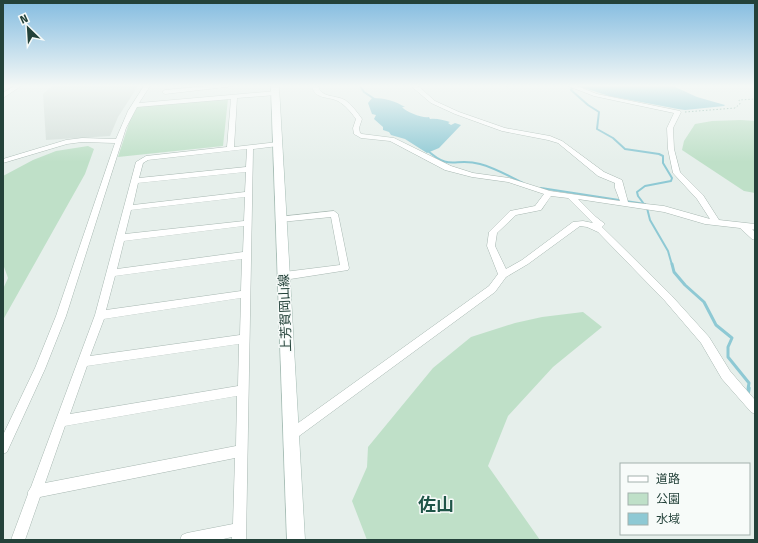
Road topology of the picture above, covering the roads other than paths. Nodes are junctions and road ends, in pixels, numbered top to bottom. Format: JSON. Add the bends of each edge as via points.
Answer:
{"nodes":[{"id":1,"x":132,"y":111,"type":"edge"},
{"id":2,"x":233,"y":111,"type":"edge"},
{"id":3,"x":277,"y":111,"type":"edge"},
{"id":4,"x":353,"y":111,"type":"edge"},
{"id":5,"x":453,"y":111,"type":"edge"},
{"id":6,"x":675,"y":111,"type":"edge"},
{"id":7,"x":119,"y":141,"type":"junction"},
{"id":8,"x":278,"y":144,"type":"junction"},
{"id":9,"x":250,"y":147,"type":"junction"},
{"id":10,"x":230,"y":149,"type":"junction"},
{"id":11,"x":3,"y":161,"type":"edge"},
{"id":12,"x":249,"y":169,"type":"junction"},
{"id":13,"x":135,"y":181,"type":"junction"},
{"id":14,"x":549,"y":193,"type":"junction"},
{"id":15,"x":249,"y":194,"type":"junction"},
{"id":16,"x":571,"y":196,"type":"junction"},
{"id":17,"x":624,"y":202,"type":"junction"},
{"id":18,"x":128,"y":208,"type":"junction"},
{"id":19,"x":281,"y":219,"type":"junction"},
{"id":20,"x":248,"y":223,"type":"junction"},
{"id":21,"x":716,"y":223,"type":"junction"},
{"id":22,"x":743,"y":226,"type":"junction"},
{"id":23,"x":755,"y":227,"type":"edge"},
{"id":24,"x":755,"y":236,"type":"edge"},
{"id":25,"x":120,"y":238,"type":"junction"},
{"id":26,"x":618,"y":247,"type":"junction"},
{"id":27,"x":247,"y":255,"type":"junction"},
{"id":28,"x":112,"y":273,"type":"junction"},
{"id":29,"x":503,"y":275,"type":"junction"},
{"id":30,"x":284,"y":276,"type":"junction"},
{"id":31,"x":246,"y":294,"type":"junction"},
{"id":32,"x":100,"y":315,"type":"junction"},
{"id":33,"x":245,"y":339,"type":"junction"},
{"id":34,"x":84,"y":362,"type":"junction"},
{"id":35,"x":243,"y":390,"type":"junction"},
{"id":36,"x":755,"y":408,"type":"edge"},
{"id":37,"x":61,"y":421,"type":"junction"},
{"id":38,"x":291,"y":435,"type":"junction"},
{"id":39,"x":3,"y":448,"type":"edge"},
{"id":40,"x":242,"y":451,"type":"junction"},
{"id":41,"x":34,"y":492,"type":"junction"},
{"id":42,"x":239,"y":534,"type":"edge"},
{"id":43,"x":18,"y":540,"type":"edge"},
{"id":44,"x":187,"y":540,"type":"edge"},
{"id":45,"x":296,"y":540,"type":"edge"}],
"edges":[{"from":1,"to":7,"type":"street"},
{"from":2,"to":10,"type":"street"},
{"from":3,"to":8,"type":"main road","name":"上芳賀岡山線"},
{"from":4,"to":14,"type":"street","via":[[359,119],[356,131],[361,136],[392,139],[448,168],[472,175],[509,180]]},
{"from":5,"to":17,"type":"street","via":[[504,130],[560,142],[601,174],[619,182]]},
{"from":6,"to":21,"type":"street","via":[[678,112],[670,128],[671,149],[677,173],[700,197]]},
{"from":7,"to":11,"type":"street","via":[[66,142]]},
{"from":7,"to":39,"type":"street","via":[[61,316],[40,369]]},
{"from":8,"to":9,"type":"street"},
{"from":8,"to":19,"type":"main road","name":"上芳賀岡山線"},
{"from":9,"to":10,"type":"street"},
{"from":9,"to":12,"type":"street"},
{"from":10,"to":13,"type":"street","via":[[146,158],[140,162]]},
{"from":12,"to":13,"type":"street"},
{"from":12,"to":15,"type":"street"},
{"from":13,"to":18,"type":"street"},
{"from":14,"to":16,"type":"street"},
{"from":14,"to":29,"type":"street","via":[[538,208],[513,213],[493,232],[491,246]]},
{"from":15,"to":18,"type":"street"},
{"from":15,"to":20,"type":"street"},
{"from":16,"to":17,"type":"street"},
{"from":16,"to":26,"type":"street","via":[[615,237]]},
{"from":17,"to":21,"type":"street","via":[[664,209],[697,220]]},
{"from":18,"to":25,"type":"street"},
{"from":19,"to":30,"type":"main road","name":"上芳賀岡山線"},
{"from":19,"to":30,"type":"street","via":[[334,214],[345,268]]},
{"from":20,"to":25,"type":"street"},
{"from":20,"to":27,"type":"street"},
{"from":21,"to":22,"type":"street"},
{"from":22,"to":23,"type":"street"},
{"from":22,"to":24,"type":"street"},
{"from":25,"to":28,"type":"street"},
{"from":26,"to":29,"type":"street","via":[[592,224],[576,224]]},
{"from":26,"to":36,"type":"street","via":[[705,340],[726,375]]},
{"from":27,"to":28,"type":"street"},
{"from":27,"to":31,"type":"street"},
{"from":28,"to":32,"type":"street"},
{"from":29,"to":38,"type":"street","via":[[492,289],[453,319]]},
{"from":30,"to":38,"type":"main road","name":"上芳賀岡山線"},
{"from":31,"to":32,"type":"street"},
{"from":31,"to":33,"type":"street"},
{"from":32,"to":34,"type":"street"},
{"from":33,"to":34,"type":"street"},
{"from":33,"to":35,"type":"street"},
{"from":34,"to":37,"type":"street"},
{"from":35,"to":37,"type":"street"},
{"from":35,"to":40,"type":"street"},
{"from":37,"to":41,"type":"street"},
{"from":38,"to":45,"type":"main road","name":"上芳賀岡山線"},
{"from":40,"to":41,"type":"street"},
{"from":40,"to":42,"type":"street"},
{"from":41,"to":43,"type":"street"},
{"from":42,"to":44,"type":"street"}]}
